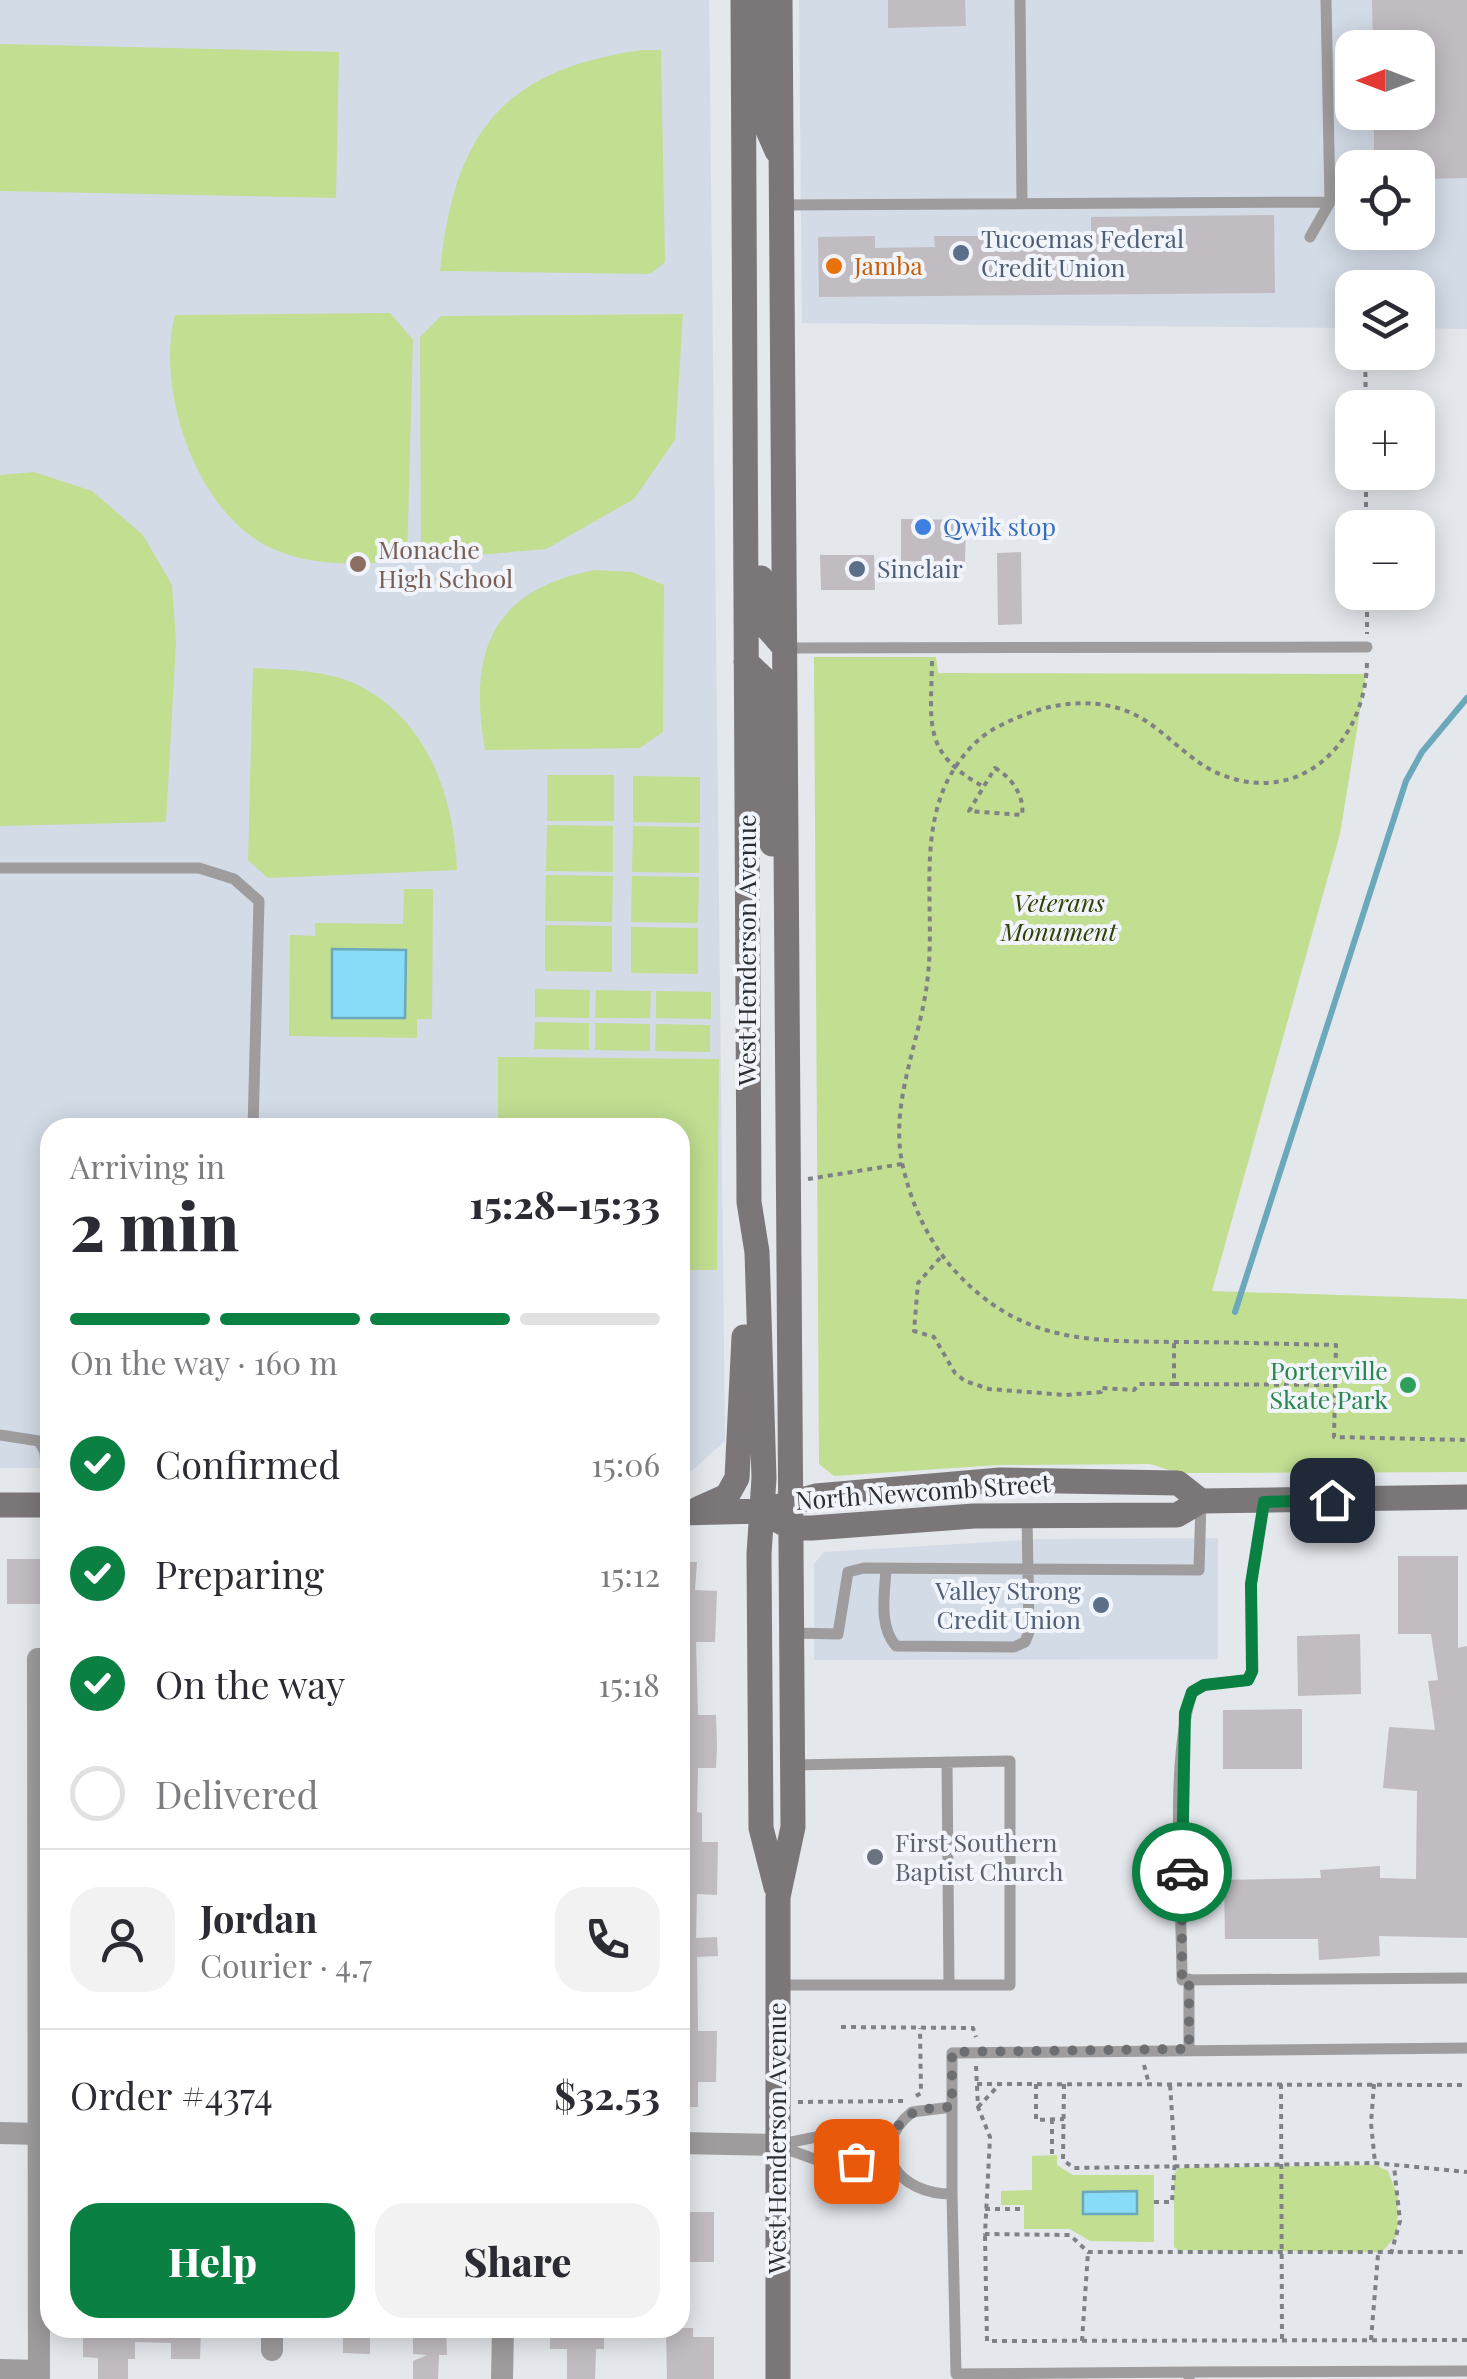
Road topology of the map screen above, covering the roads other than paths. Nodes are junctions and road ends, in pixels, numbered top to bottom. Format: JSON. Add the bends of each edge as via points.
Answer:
{"nodes":[{"id":1,"x":742,"y":0,"type":"edge"},
{"id":2,"x":760,"y":0,"type":"edge"},
{"id":3,"x":780,"y":0,"type":"edge"},
{"id":4,"x":1020,"y":0,"type":"edge"},
{"id":5,"x":1326,"y":0,"type":"edge"},
{"id":6,"x":781,"y":160,"type":"junction"},
{"id":7,"x":1022,"y":202,"type":"junction"},
{"id":8,"x":1330,"y":202,"type":"junction"},
{"id":9,"x":782,"y":205,"type":"junction"},
{"id":10,"x":1310,"y":238,"type":"dead end"},
{"id":11,"x":745,"y":387,"type":"junction"},
{"id":12,"x":1367,"y":647,"type":"road end"},
{"id":13,"x":785,"y":648,"type":"junction"},
{"id":14,"x":746,"y":662,"type":"junction"},
{"id":15,"x":0,"y":868,"type":"edge"},
{"id":16,"x":787,"y":880,"type":"junction"},
{"id":17,"x":253,"y":1118,"type":"edge"},
{"id":18,"x":749,"y":1202,"type":"junction"},
{"id":19,"x":0,"y":1435,"type":"edge"},
{"id":20,"x":40,"y":1444,"type":"edge"},
{"id":21,"x":1145,"y":1482,"type":"junction"},
{"id":22,"x":1467,"y":1497,"type":"edge"},
{"id":23,"x":791,"y":1500,"type":"junction"},
{"id":24,"x":1201,"y":1501,"type":"junction"},
{"id":25,"x":1264,"y":1502,"type":"junction"},
{"id":26,"x":0,"y":1505,"type":"edge"},
{"id":27,"x":40,"y":1505,"type":"edge"},
{"id":28,"x":690,"y":1509,"type":"edge"},
{"id":29,"x":762,"y":1511,"type":"junction"},
{"id":30,"x":690,"y":1512,"type":"edge"},
{"id":31,"x":1027,"y":1516,"type":"junction"},
{"id":32,"x":792,"y":1528,"type":"junction"},
{"id":33,"x":886,"y":1568,"type":"junction"},
{"id":34,"x":1026,"y":1569,"type":"junction"},
{"id":35,"x":792,"y":1633,"type":"junction"},
{"id":36,"x":947,"y":1762,"type":"junction"},
{"id":37,"x":792,"y":1765,"type":"junction"},
{"id":38,"x":778,"y":1897,"type":"junction"},
{"id":39,"x":40,"y":1976,"type":"edge"},
{"id":40,"x":1467,"y":1978,"type":"edge"},
{"id":41,"x":1189,"y":1980,"type":"junction"},
{"id":42,"x":777,"y":1985,"type":"junction"},
{"id":43,"x":949,"y":1985,"type":"junction"},
{"id":44,"x":1467,"y":2048,"type":"edge"},
{"id":45,"x":1189,"y":2049,"type":"junction"},
{"id":46,"x":952,"y":2107,"type":"junction"},
{"id":47,"x":0,"y":2133,"type":"edge"},
{"id":48,"x":38,"y":2134,"type":"junction"},
{"id":49,"x":892,"y":2136,"type":"junction"},
{"id":50,"x":690,"y":2143,"type":"edge"},
{"id":51,"x":778,"y":2146,"type":"junction"},
{"id":52,"x":891,"y":2161,"type":"junction"},
{"id":53,"x":952,"y":2194,"type":"junction"},
{"id":54,"x":502,"y":2338,"type":"edge"},
{"id":55,"x":0,"y":2370,"type":"edge"},
{"id":56,"x":1467,"y":2371,"type":"edge"},
{"id":57,"x":38,"y":2375,"type":"edge"},
{"id":58,"x":1189,"y":2375,"type":"edge"},
{"id":59,"x":502,"y":2379,"type":"edge"},
{"id":60,"x":778,"y":2379,"type":"edge"}],
"edges":[{"from":1,"to":11,"type":"main road","name":"West Henderson Avenue"},
{"from":2,"to":6,"type":"main road","via":[[762,119]]},
{"from":3,"to":6,"type":"main road","name":"West Henderson Avenue"},
{"from":4,"to":7,"type":"lane"},
{"from":5,"to":8,"type":"lane"},
{"from":6,"to":9,"type":"main road","name":"West Henderson Avenue"},
{"from":7,"to":8,"type":"lane"},
{"from":7,"to":9,"type":"lane"},
{"from":8,"to":10,"type":"lane"},
{"from":9,"to":13,"type":"main road","name":"West Henderson Avenue"},
{"from":11,"to":13,"type":"main road","via":[[760,428],[764,625]]},
{"from":11,"to":14,"type":"main road","name":"West Henderson Avenue"},
{"from":12,"to":13,"type":"lane"},
{"from":13,"to":16,"type":"main road","name":"West Henderson Avenue"},
{"from":14,"to":16,"type":"main road","via":[[765,692],[768,806],[774,853]]},
{"from":14,"to":18,"type":"main road","name":"West Henderson Avenue"},
{"from":15,"to":17,"type":"lane","via":[[200,868],[234,879],[259,901]]},
{"from":16,"to":23,"type":"main road","name":"West Henderson Avenue"},
{"from":18,"to":28,"type":"main road","via":[[738,1478],[727,1496]]},
{"from":18,"to":29,"type":"main road","name":"West Henderson Avenue","via":[[757,1252]]},
{"from":19,"to":20,"type":"lane"},
{"from":21,"to":23,"type":"main road","name":"North Newcomb Street","via":[[1000,1480]]},
{"from":21,"to":24,"type":"main road","name":"North Newcomb Street","via":[[1178,1483]]},
{"from":21,"to":31,"type":"main road","via":[[1110,1498],[1055,1499]]},
{"from":22,"to":25,"type":"main road","name":"North Newcomb Street"},
{"from":23,"to":29,"type":"main road","name":"North Newcomb Street"},
{"from":23,"to":32,"type":"main road","name":"West Henderson Avenue"},
{"from":24,"to":25,"type":"main road","name":"North Newcomb Street"},
{"from":24,"to":31,"type":"main road","name":"North Newcomb Street","via":[[1177,1515]]},
{"from":24,"to":34,"type":"lane","via":[[1199,1570]]},
{"from":25,"to":41,"type":"lane","via":[[1251,1584],[1252,1671],[1248,1680],[1192,1692],[1185,1713],[1182,1980]]},
{"from":26,"to":27,"type":"main road"},
{"from":29,"to":30,"type":"main road","name":"North Newcomb Street"},
{"from":29,"to":32,"type":"main road","name":"North Newcomb Street"},
{"from":29,"to":38,"type":"main road","name":"West Henderson Avenue","via":[[761,1828]]},
{"from":31,"to":32,"type":"main road","name":"North Newcomb Street"},
{"from":31,"to":34,"type":"lane"},
{"from":32,"to":35,"type":"main road","name":"West Henderson Avenue"},
{"from":33,"to":34,"type":"lane"},
{"from":33,"to":34,"type":"lane","via":[[888,1636],[896,1646],[912,1648],[1026,1642]]},
{"from":33,"to":35,"type":"lane","via":[[848,1572],[838,1634]]},
{"from":35,"to":37,"type":"main road","name":"West Henderson Avenue"},
{"from":36,"to":37,"type":"lane"},
{"from":36,"to":43,"type":"lane"},
{"from":36,"to":43,"type":"lane","via":[[1010,1761],[1010,1984]]},
{"from":37,"to":38,"type":"main road","name":"West Henderson Avenue","via":[[793,1827]]},
{"from":38,"to":42,"type":"main road","name":"West Henderson Avenue"},
{"from":39,"to":48,"type":"street"},
{"from":40,"to":41,"type":"lane"},
{"from":41,"to":45,"type":"lane"},
{"from":42,"to":43,"type":"lane"},
{"from":42,"to":51,"type":"main road","name":"West Henderson Avenue"},
{"from":44,"to":45,"type":"lane"},
{"from":45,"to":46,"type":"lane","via":[[952,2052]]},
{"from":46,"to":49,"type":"lane","via":[[912,2112]]},
{"from":46,"to":53,"type":"lane"},
{"from":47,"to":48,"type":"street"},
{"from":48,"to":57,"type":"street"},
{"from":49,"to":51,"type":"lane","via":[[821,2136]]},
{"from":49,"to":52,"type":"lane"},
{"from":50,"to":51,"type":"street"},
{"from":51,"to":52,"type":"lane","via":[[820,2161]]},
{"from":51,"to":60,"type":"main road","name":"West Henderson Avenue"},
{"from":52,"to":53,"type":"lane","via":[[907,2186],[922,2194]]},
{"from":53,"to":58,"type":"lane","via":[[956,2374]]},
{"from":54,"to":59,"type":"street"},
{"from":55,"to":57,"type":"street"},
{"from":56,"to":58,"type":"lane"}]}
